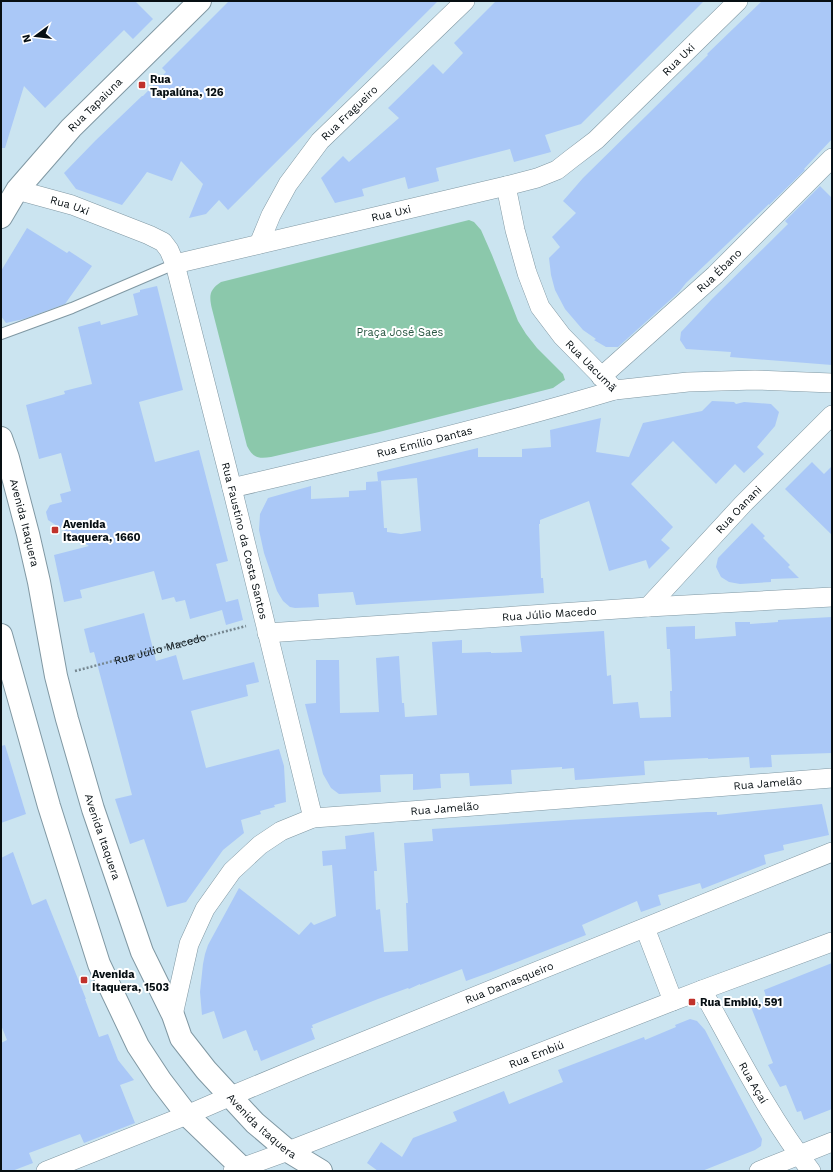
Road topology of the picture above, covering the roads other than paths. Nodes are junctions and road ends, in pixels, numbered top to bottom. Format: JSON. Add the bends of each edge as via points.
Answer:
{"nodes":[{"id":1,"x":200,"y":1,"type":"edge"},
{"id":2,"x":465,"y":1,"type":"edge"},
{"id":3,"x":738,"y":1,"type":"edge"},
{"id":4,"x":832,"y":158,"type":"edge"},
{"id":5,"x":506,"y":186,"type":"junction"},
{"id":6,"x":9,"y":188,"type":"edge"},
{"id":7,"x":1,"y":217,"type":"edge"},
{"id":8,"x":259,"y":244,"type":"junction"},
{"id":9,"x":175,"y":264,"type":"junction"},
{"id":10,"x":1,"y":334,"type":"edge"},
{"id":11,"x":601,"y":377,"type":"junction"},
{"id":12,"x":832,"y":383,"type":"edge"},
{"id":13,"x":615,"y":390,"type":"junction"},
{"id":14,"x":832,"y":415,"type":"edge"},
{"id":15,"x":1,"y":438,"type":"edge"},
{"id":16,"x":232,"y":488,"type":"junction"},
{"id":17,"x":832,"y":597,"type":"edge"},
{"id":18,"x":648,"y":607,"type":"junction"},
{"id":19,"x":266,"y":627,"type":"junction"},
{"id":20,"x":1,"y":635,"type":"edge"},
{"id":21,"x":832,"y":778,"type":"edge"},
{"id":22,"x":313,"y":818,"type":"junction"},
{"id":23,"x":832,"y":852,"type":"edge"},
{"id":24,"x":645,"y":928,"type":"junction"},
{"id":25,"x":832,"y":942,"type":"edge"},
{"id":26,"x":702,"y":990,"type":"junction"},
{"id":27,"x":673,"y":1002,"type":"junction"},
{"id":28,"x":173,"y":1015,"type":"junction"},
{"id":29,"x":231,"y":1096,"type":"junction"},
{"id":30,"x":188,"y":1115,"type":"junction"},
{"id":31,"x":832,"y":1142,"type":"edge"},
{"id":32,"x":288,"y":1151,"type":"junction"},
{"id":33,"x":799,"y":1155,"type":"junction"},
{"id":34,"x":241,"y":1170,"type":"edge"},
{"id":35,"x":46,"y":1171,"type":"edge"},
{"id":36,"x":321,"y":1171,"type":"edge"},
{"id":37,"x":759,"y":1171,"type":"edge"},
{"id":38,"x":811,"y":1171,"type":"edge"}],
"edges":[{"from":1,"to":6,"type":"main road","name":"Rua Tapaiuna"},
{"from":2,"to":8,"type":"street","name":"Rua Fragueiro","via":[[320,140],[288,184]]},
{"from":3,"to":5,"type":"street","name":"Rua Uxi","via":[[596,140],[557,170]]},
{"from":4,"to":11,"type":"street","name":"Rua Ébano","via":[[715,275]]},
{"from":5,"to":8,"type":"street","name":"Rua Uxi"},
{"from":5,"to":11,"type":"street","name":"Rua Uacumã","via":[[527,273],[540,307],[562,336]]},
{"from":6,"to":7,"type":"main road","name":"Rua Tapaiuna"},
{"from":6,"to":9,"type":"street","name":"Rua Uxi","via":[[72,205],[149,235],[163,242]]},
{"from":8,"to":9,"type":"street","name":"Rua Uxi"},
{"from":9,"to":10,"type":"lane","via":[[72,308]]},
{"from":9,"to":16,"type":"street","name":"Rua Faustino da Costa Santos"},
{"from":11,"to":13,"type":"street","name":"Rua Uacumã"},
{"from":12,"to":13,"type":"street","name":"Rua Uacumã","via":[[754,380],[688,382]]},
{"from":13,"to":16,"type":"street","name":"Rua Emílio Dantas","via":[[428,441]]},
{"from":14,"to":18,"type":"street","name":"Rua Oanani","via":[[743,504]]},
{"from":15,"to":28,"type":"main road","name":"Avenida Itaquera","via":[[27,528],[56,676],[93,809],[142,952]]},
{"from":16,"to":19,"type":"street","name":"Rua Faustino da Costa Santos"},
{"from":17,"to":18,"type":"street","name":"Rua Júlio Macedo"},
{"from":18,"to":19,"type":"street","name":"Rua Júlio Macedo"},
{"from":19,"to":22,"type":"street","name":"Rua Faustino da Costa Santos"},
{"from":20,"to":30,"type":"main road","via":[[49,806],[99,964],[138,1046],[161,1082]]},
{"from":21,"to":22,"type":"street","name":"Rua Jamelão"},
{"from":22,"to":28,"type":"street","name":"Rua Jamelão","via":[[280,831],[260,845],[232,871],[209,903],[189,944]]},
{"from":23,"to":24,"type":"street","name":"Rua Damasqueiro"},
{"from":24,"to":27,"type":"street"},
{"from":24,"to":29,"type":"street","name":"Rua Damasqueiro"},
{"from":25,"to":26,"type":"street","name":"Rua Embiú"},
{"from":26,"to":27,"type":"street","name":"Rua Embiú"},
{"from":26,"to":33,"type":"street","name":"Rua Açaí","via":[[777,1123]]},
{"from":27,"to":32,"type":"street","name":"Rua Embiú"},
{"from":28,"to":29,"type":"main road","name":"Avenida Itaquera","via":[[182,1038],[206,1070]]},
{"from":29,"to":30,"type":"street","name":"Rua Damasqueiro"},
{"from":29,"to":32,"type":"main road","name":"Avenida Itaquera","via":[[255,1123]]},
{"from":30,"to":34,"type":"main road"},
{"from":30,"to":35,"type":"street","name":"Rua Damasqueiro"},
{"from":31,"to":33,"type":"street"},
{"from":32,"to":34,"type":"street","name":"Rua Embiú"},
{"from":32,"to":36,"type":"main road","name":"Avenida Itaquera"},
{"from":33,"to":37,"type":"street"},
{"from":33,"to":38,"type":"street","name":"Rua Açaí"}]}
